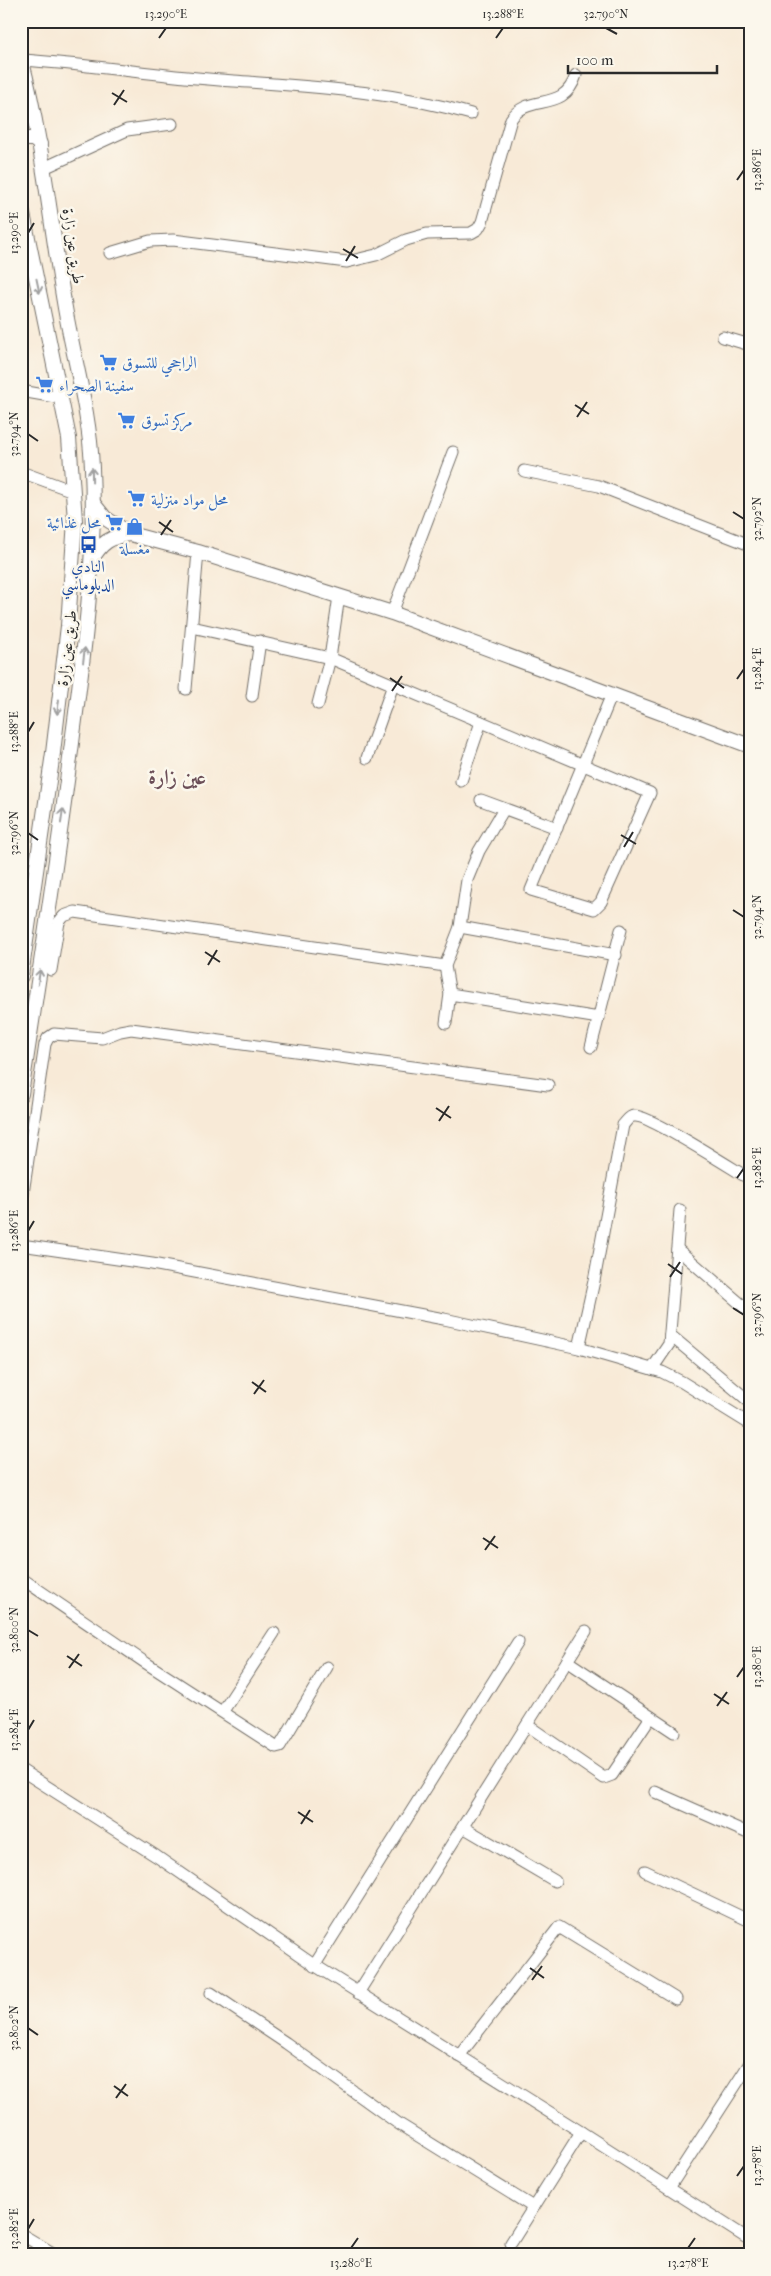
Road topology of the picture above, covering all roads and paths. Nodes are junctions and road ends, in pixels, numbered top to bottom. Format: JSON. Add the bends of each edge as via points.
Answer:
{"nodes":[{"id":1,"x":21,"y":59,"type":"edge"},
{"id":2,"x":576,"y":74,"type":"dead end"},
{"id":3,"x":471,"y":114,"type":"dead end"},
{"id":4,"x":172,"y":124,"type":"dead end"},
{"id":5,"x":21,"y":139,"type":"edge"},
{"id":6,"x":40,"y":144,"type":"junction"},
{"id":7,"x":44,"y":168,"type":"junction"},
{"id":8,"x":21,"y":204,"type":"edge"},
{"id":9,"x":110,"y":253,"type":"dead end"},
{"id":10,"x":723,"y":337,"type":"dead end"},
{"id":11,"x":750,"y":345,"type":"edge"},
{"id":12,"x":21,"y":391,"type":"edge"},
{"id":13,"x":61,"y":398,"type":"junction"},
{"id":14,"x":453,"y":452,"type":"dead end"},
{"id":15,"x":524,"y":471,"type":"dead end"},
{"id":16,"x":21,"y":472,"type":"edge"},
{"id":17,"x":72,"y":490,"type":"junction"},
{"id":18,"x":93,"y":503,"type":"junction"},
{"id":19,"x":130,"y":534,"type":"junction"},
{"id":20,"x":750,"y":545,"type":"edge"},
{"id":21,"x":198,"y":552,"type":"junction"},
{"id":22,"x":92,"y":559,"type":"junction"},
{"id":23,"x":338,"y":596,"type":"junction"},
{"id":24,"x":392,"y":613,"type":"junction"},
{"id":25,"x":192,"y":627,"type":"junction"},
{"id":26,"x":260,"y":641,"type":"junction"},
{"id":27,"x":330,"y":658,"type":"junction"},
{"id":28,"x":393,"y":685,"type":"junction"},
{"id":29,"x":186,"y":688,"type":"dead end"},
{"id":30,"x":612,"y":694,"type":"junction"},
{"id":31,"x":252,"y":696,"type":"dead end"},
{"id":32,"x":318,"y":704,"type":"dead end"},
{"id":33,"x":481,"y":722,"type":"junction"},
{"id":34,"x":750,"y":746,"type":"edge"},
{"id":35,"x":367,"y":758,"type":"dead end"},
{"id":36,"x":583,"y":766,"type":"junction"},
{"id":37,"x":461,"y":781,"type":"dead end"},
{"id":38,"x":481,"y":800,"type":"dead end"},
{"id":39,"x":504,"y":809,"type":"junction"},
{"id":40,"x":557,"y":828,"type":"junction"},
{"id":41,"x":27,"y":894,"type":"edge"},
{"id":42,"x":460,"y":927,"type":"junction"},
{"id":43,"x":621,"y":930,"type":"dead end"},
{"id":44,"x":616,"y":955,"type":"junction"},
{"id":45,"x":445,"y":966,"type":"junction"},
{"id":46,"x":51,"y":970,"type":"dead end"},
{"id":47,"x":21,"y":976,"type":"edge"},
{"id":48,"x":450,"y":994,"type":"junction"},
{"id":49,"x":598,"y":1018,"type":"junction"},
{"id":50,"x":446,"y":1023,"type":"dead end"},
{"id":51,"x":591,"y":1046,"type":"dead end"},
{"id":52,"x":548,"y":1085,"type":"dead end"},
{"id":53,"x":21,"y":1094,"type":"edge"},
{"id":54,"x":750,"y":1179,"type":"edge"},
{"id":55,"x":21,"y":1207,"type":"edge"},
{"id":56,"x":680,"y":1210,"type":"dead end"},
{"id":57,"x":21,"y":1245,"type":"edge"},
{"id":58,"x":677,"y":1250,"type":"junction"},
{"id":59,"x":750,"y":1312,"type":"edge"},
{"id":60,"x":670,"y":1335,"type":"junction"},
{"id":61,"x":580,"y":1348,"type":"junction"},
{"id":62,"x":652,"y":1369,"type":"junction"},
{"id":63,"x":750,"y":1402,"type":"edge"},
{"id":64,"x":750,"y":1424,"type":"edge"},
{"id":65,"x":21,"y":1578,"type":"edge"},
{"id":66,"x":586,"y":1631,"type":"dead end"},
{"id":67,"x":274,"y":1633,"type":"dead end"},
{"id":68,"x":518,"y":1642,"type":"dead end"},
{"id":69,"x":567,"y":1661,"type":"junction"},
{"id":70,"x":327,"y":1667,"type":"dead end"},
{"id":71,"x":223,"y":1711,"type":"junction"},
{"id":72,"x":651,"y":1717,"type":"junction"},
{"id":73,"x":527,"y":1725,"type":"junction"},
{"id":74,"x":674,"y":1732,"type":"dead end"},
{"id":75,"x":21,"y":1770,"type":"edge"},
{"id":76,"x":655,"y":1792,"type":"dead end"},
{"id":77,"x":463,"y":1827,"type":"junction"},
{"id":78,"x":750,"y":1834,"type":"edge"},
{"id":79,"x":645,"y":1871,"type":"dead end"},
{"id":80,"x":554,"y":1881,"type":"dead end"},
{"id":81,"x":750,"y":1921,"type":"edge"},
{"id":82,"x":314,"y":1966,"type":"junction"},
{"id":83,"x":211,"y":1993,"type":"dead end"},
{"id":84,"x":358,"y":1993,"type":"junction"},
{"id":85,"x":676,"y":1999,"type":"dead end"},
{"id":86,"x":459,"y":2056,"type":"junction"},
{"id":87,"x":750,"y":2063,"type":"edge"},
{"id":88,"x":581,"y":2132,"type":"junction"},
{"id":89,"x":669,"y":2188,"type":"junction"},
{"id":90,"x":533,"y":2207,"type":"junction"},
{"id":91,"x":21,"y":2234,"type":"edge"},
{"id":92,"x":750,"y":2240,"type":"edge"},
{"id":93,"x":511,"y":2243,"type":"dead end"},
{"id":94,"x":56,"y":2255,"type":"edge"}],
"edges":[{"from":1,"to":3,"type":"street","via":[[413,98]]},
{"from":1,"to":6,"type":"main road","name":"طريق عين زارة"},
{"from":2,"to":9,"type":"street","via":[[562,96],[524,107],[512,119],[482,222],[471,233],[422,235],[376,255],[347,262],[162,239]]},
{"from":4,"to":7,"type":"street","via":[[127,130]]},
{"from":5,"to":6,"type":"main road","via":[[33,139]]},
{"from":6,"to":7,"type":"main road","name":"طريق عين زارة"},
{"from":18,"to":7,"type":"main road","name":"طريق عين زارة","one_way":true,"via":[[91,442],[64,302]]},
{"from":8,"to":13,"type":"main road","name":"طريق عين زارة","one_way":true},
{"from":10,"to":11,"type":"street"},
{"from":12,"to":13,"type":"street"},
{"from":13,"to":17,"type":"main road","name":"طريق عين زارة","via":[[69,438]]},
{"from":14,"to":24,"type":"street"},
{"from":15,"to":20,"type":"street","via":[[599,486]]},
{"from":16,"to":17,"type":"street"},
{"from":17,"to":41,"type":"main road","name":"طريق عين زارة","one_way":true,"via":[[74,520],[68,626]]},
{"from":18,"to":19,"type":"main road","via":[[105,518]]},
{"from":18,"to":22,"type":"main road","name":"طريق عين زارة"},
{"from":19,"to":21,"type":"main road"},
{"from":19,"to":22,"type":"main road","via":[[107,540]]},
{"from":21,"to":23,"type":"main road"},
{"from":21,"to":25,"type":"street"},
{"from":53,"to":22,"type":"main road","name":"طريق عين زارة","one_way":true,"via":[[86,639]]},
{"from":23,"to":24,"type":"main road"},
{"from":23,"to":27,"type":"street"},
{"from":24,"to":30,"type":"main road"},
{"from":25,"to":26,"type":"street"},
{"from":25,"to":29,"type":"street"},
{"from":26,"to":27,"type":"street"},
{"from":26,"to":31,"type":"street"},
{"from":27,"to":28,"type":"street"},
{"from":27,"to":32,"type":"street"},
{"from":28,"to":33,"type":"street"},
{"from":28,"to":35,"type":"street"},
{"from":30,"to":34,"type":"main road"},
{"from":30,"to":36,"type":"street"},
{"from":33,"to":36,"type":"street"},
{"from":33,"to":37,"type":"street"},
{"from":36,"to":40,"type":"street"},
{"from":36,"to":40,"type":"street","via":[[650,793],[601,902],[594,909],[531,890]]},
{"from":38,"to":39,"type":"street"},
{"from":39,"to":40,"type":"street"},
{"from":39,"to":42,"type":"street","via":[[470,870]]},
{"from":41,"to":47,"type":"main road","name":"طريق عين زارة"},
{"from":42,"to":44,"type":"street"},
{"from":42,"to":45,"type":"street"},
{"from":43,"to":44,"type":"street"},
{"from":44,"to":49,"type":"street"},
{"from":45,"to":46,"type":"street","via":[[75,912],[58,922]]},
{"from":45,"to":48,"type":"street"},
{"from":48,"to":49,"type":"street"},
{"from":48,"to":50,"type":"street"},
{"from":49,"to":51,"type":"street"},
{"from":52,"to":55,"type":"street","via":[[131,1030],[102,1038],[54,1034],[45,1044]]},
{"from":54,"to":61,"type":"street","via":[[658,1125],[640,1116],[629,1118],[623,1125]]},
{"from":56,"to":58,"type":"street"},
{"from":57,"to":61,"type":"street","via":[[162,1266]]},
{"from":58,"to":59,"type":"street"},
{"from":58,"to":60,"type":"street"},
{"from":60,"to":62,"type":"street","via":[[669,1344]]},
{"from":60,"to":63,"type":"street"},
{"from":61,"to":62,"type":"street"},
{"from":62,"to":64,"type":"street","via":[[682,1382]]},
{"from":65,"to":71,"type":"street"},
{"from":66,"to":69,"type":"street"},
{"from":67,"to":71,"type":"street"},
{"from":68,"to":82,"type":"street"},
{"from":69,"to":72,"type":"street"},
{"from":69,"to":73,"type":"street"},
{"from":70,"to":71,"type":"street","via":[[280,1746],[271,1745]]},
{"from":72,"to":73,"type":"street","via":[[608,1778]]},
{"from":72,"to":74,"type":"street"},
{"from":73,"to":77,"type":"street"},
{"from":75,"to":82,"type":"street","via":[[156,1856]]},
{"from":76,"to":78,"type":"street"},
{"from":77,"to":80,"type":"street"},
{"from":77,"to":84,"type":"street"},
{"from":79,"to":81,"type":"street"},
{"from":82,"to":84,"type":"street"},
{"from":83,"to":90,"type":"street","via":[[399,2124]]},
{"from":84,"to":86,"type":"street"},
{"from":85,"to":86,"type":"street","via":[[559,1927]]},
{"from":86,"to":88,"type":"street"},
{"from":87,"to":89,"type":"street"},
{"from":88,"to":89,"type":"street"},
{"from":88,"to":90,"type":"street"},
{"from":89,"to":92,"type":"street"},
{"from":90,"to":93,"type":"street"},
{"from":91,"to":94,"type":"street"}]}
